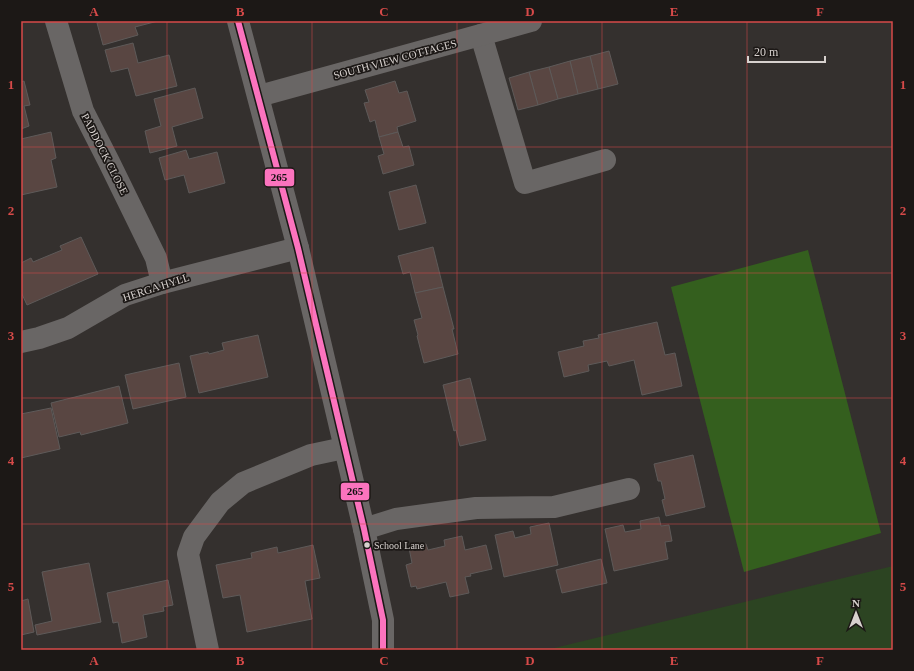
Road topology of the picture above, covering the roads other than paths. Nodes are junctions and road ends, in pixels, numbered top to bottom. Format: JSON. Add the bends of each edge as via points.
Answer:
{"nodes":[{"id":1,"x":56,"y":21,"type":"edge"},
{"id":2,"x":238,"y":21,"type":"edge"},
{"id":3,"x":531,"y":21,"type":"edge"},
{"id":4,"x":481,"y":35,"type":"junction"},
{"id":5,"x":259,"y":96,"type":"junction"},
{"id":6,"x":605,"y":160,"type":"dead end"},
{"id":7,"x":298,"y":248,"type":"junction"},
{"id":8,"x":162,"y":283,"type":"junction"},
{"id":9,"x":21,"y":342,"type":"edge"},
{"id":10,"x":344,"y":448,"type":"junction"},
{"id":11,"x":629,"y":489,"type":"dead end"},
{"id":12,"x":364,"y":528,"type":"junction"},
{"id":13,"x":208,"y":650,"type":"edge"},
{"id":14,"x":383,"y":650,"type":"edge"}],
"edges":[{"from":1,"to":8,"type":"street","name":"PADDOCK CLOSE","via":[[83,111],[156,258]]},
{"from":2,"to":5,"type":"street"},
{"from":3,"to":4,"type":"street","name":"SOUTH VIEW COTTAGES"},
{"from":4,"to":5,"type":"street","name":"SOUTH VIEW COTTAGES"},
{"from":4,"to":6,"type":"street","via":[[525,183]]},
{"from":5,"to":7,"type":"street"},
{"from":7,"to":8,"type":"street","name":"HERGA HYLL"},
{"from":7,"to":10,"type":"street"},
{"from":8,"to":9,"type":"street","name":"HERGA HYLL","via":[[125,295],[68,328]]},
{"from":10,"to":12,"type":"street"},
{"from":10,"to":13,"type":"street","via":[[311,455],[243,484],[220,502],[194,537],[188,554]]},
{"from":11,"to":12,"type":"street","via":[[554,507],[476,508],[396,519]]},
{"from":12,"to":14,"type":"street","via":[[383,620]]}]}
